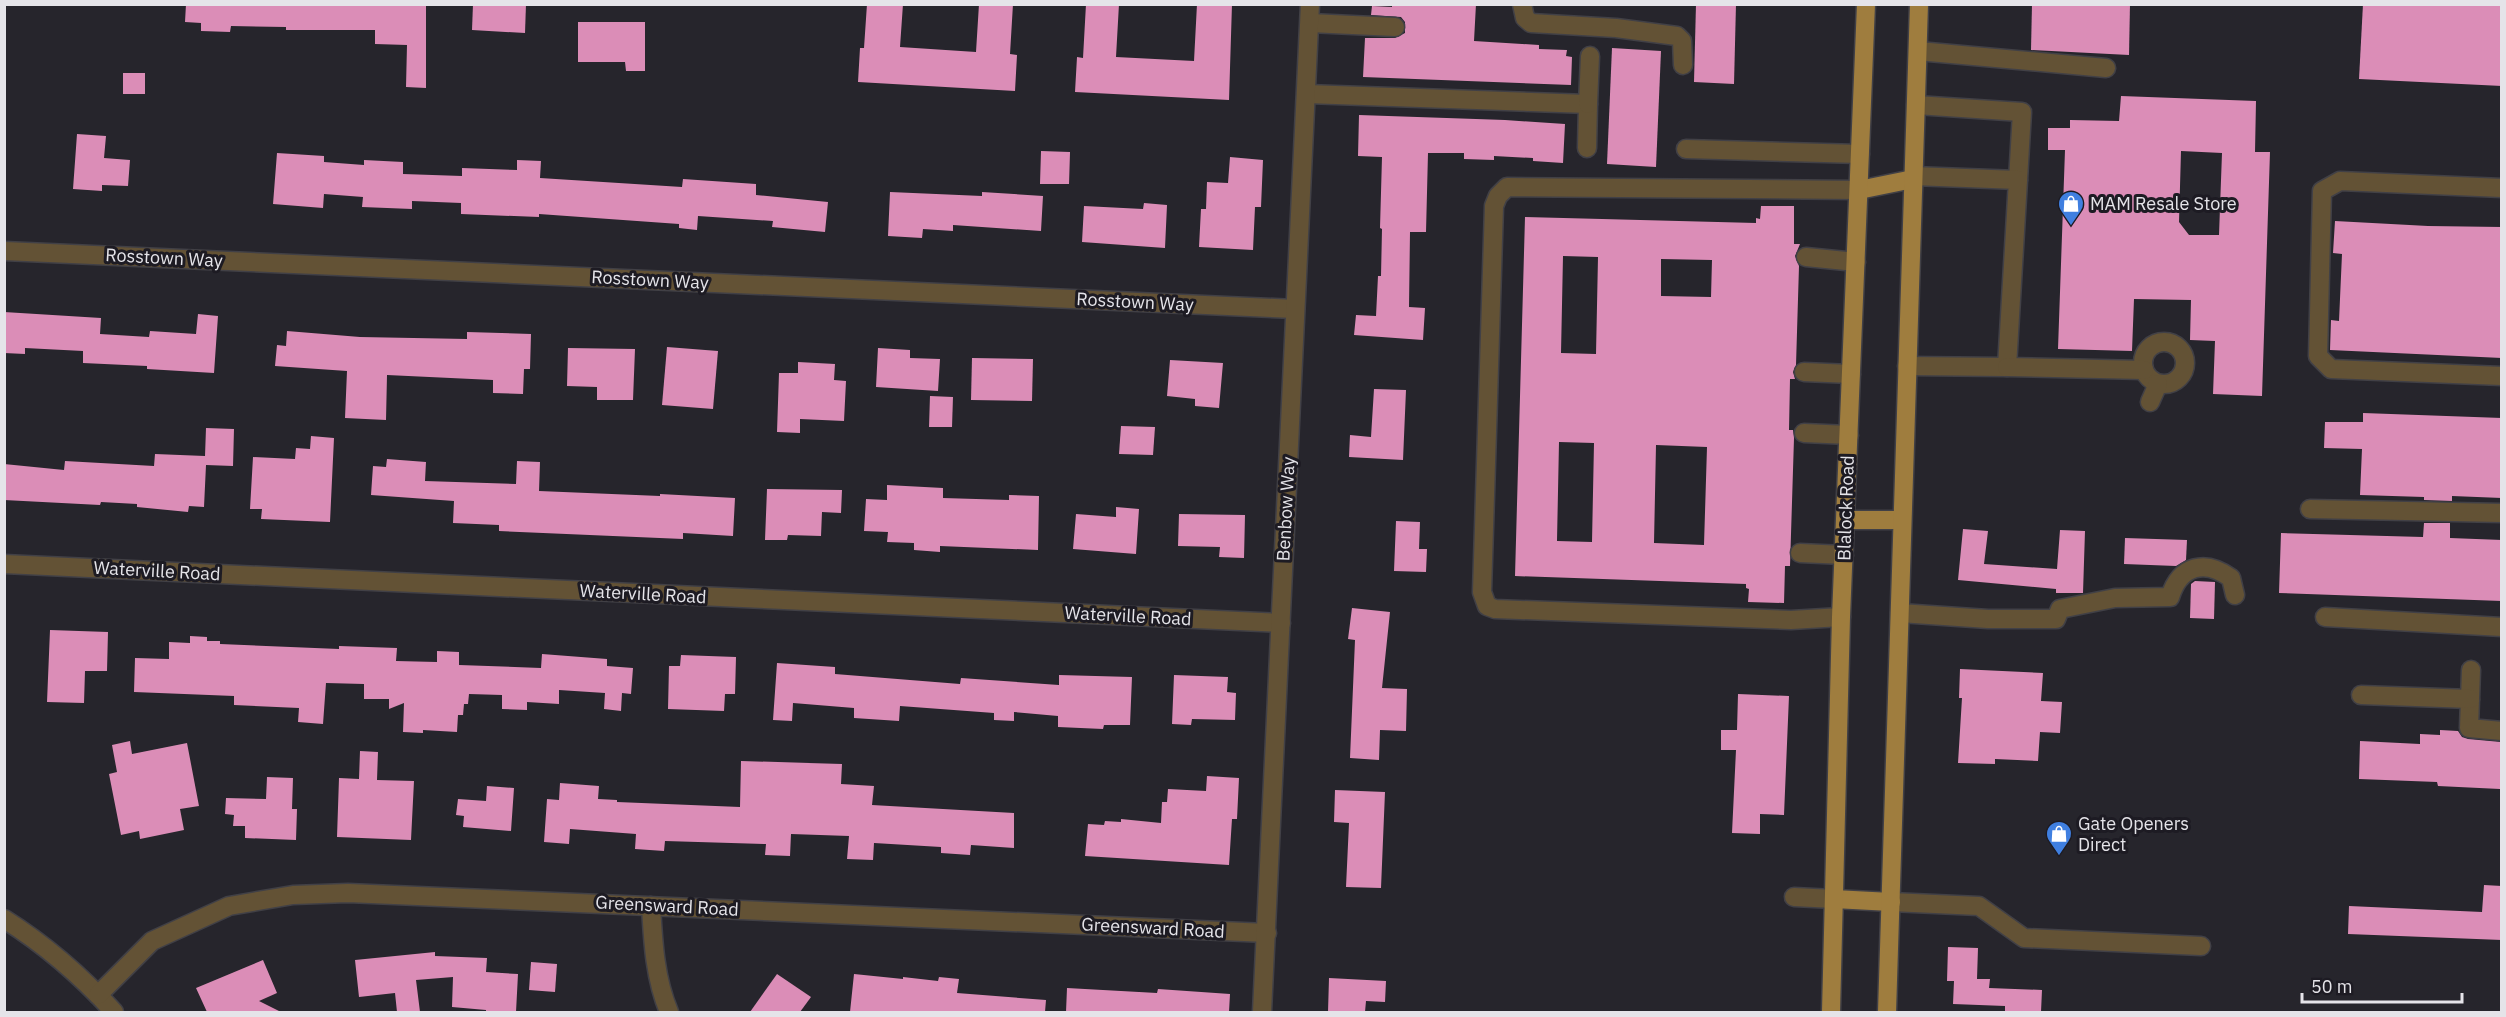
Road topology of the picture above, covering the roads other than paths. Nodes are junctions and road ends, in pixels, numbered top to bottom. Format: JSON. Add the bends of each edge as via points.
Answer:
{"nodes":[{"id":1,"x":1522,"y":4,"type":"edge"},
{"id":2,"x":1866,"y":4,"type":"edge"},
{"id":3,"x":1919,"y":4,"type":"edge"},
{"id":4,"x":1310,"y":14,"type":"edge"},
{"id":5,"x":1395,"y":27,"type":"dead end"},
{"id":6,"x":1918,"y":51,"type":"junction"},
{"id":7,"x":1590,"y":56,"type":"dead end"},
{"id":8,"x":1683,"y":65,"type":"dead end"},
{"id":9,"x":2106,"y":68,"type":"dead end"},
{"id":10,"x":1307,"y":94,"type":"junction"},
{"id":11,"x":1588,"y":104,"type":"junction"},
{"id":12,"x":1916,"y":105,"type":"junction"},
{"id":13,"x":1587,"y":148,"type":"dead end"},
{"id":14,"x":1686,"y":149,"type":"dead end"},
{"id":15,"x":1860,"y":154,"type":"junction"},
{"id":16,"x":1913,"y":178,"type":"junction"},
{"id":17,"x":2018,"y":180,"type":"junction"},
{"id":18,"x":2502,"y":188,"type":"edge"},
{"id":19,"x":1859,"y":190,"type":"junction"},
{"id":20,"x":4,"y":251,"type":"edge"},
{"id":21,"x":1806,"y":257,"type":"dead end"},
{"id":22,"x":1856,"y":262,"type":"junction"},
{"id":23,"x":1295,"y":309,"type":"junction"},
{"id":24,"x":1907,"y":366,"type":"junction"},
{"id":25,"x":2007,"y":367,"type":"junction"},
{"id":26,"x":2144,"y":370,"type":"junction"},
{"id":27,"x":1804,"y":372,"type":"dead end"},
{"id":28,"x":1851,"y":374,"type":"junction"},
{"id":29,"x":2502,"y":376,"type":"edge"},
{"id":30,"x":2158,"y":384,"type":"junction"},
{"id":31,"x":2150,"y":402,"type":"dead end"},
{"id":32,"x":1804,"y":433,"type":"dead end"},
{"id":33,"x":1849,"y":435,"type":"junction"},
{"id":34,"x":2310,"y":509,"type":"dead end"},
{"id":35,"x":2502,"y":513,"type":"edge"},
{"id":36,"x":1845,"y":520,"type":"junction"},
{"id":37,"x":1902,"y":520,"type":"junction"},
{"id":38,"x":1800,"y":553,"type":"dead end"},
{"id":39,"x":1844,"y":555,"type":"junction"},
{"id":40,"x":4,"y":564,"type":"edge"},
{"id":41,"x":2235,"y":595,"type":"dead end"},
{"id":42,"x":1900,"y":613,"type":"junction"},
{"id":43,"x":1841,"y":616,"type":"junction"},
{"id":44,"x":2325,"y":617,"type":"dead end"},
{"id":45,"x":1281,"y":623,"type":"junction"},
{"id":46,"x":2502,"y":627,"type":"edge"},
{"id":47,"x":2471,"y":670,"type":"dead end"},
{"id":48,"x":2361,"y":695,"type":"dead end"},
{"id":49,"x":2470,"y":699,"type":"junction"},
{"id":50,"x":2502,"y":731,"type":"edge"},
{"id":51,"x":1794,"y":897,"type":"dead end"},
{"id":52,"x":1834,"y":899,"type":"junction"},
{"id":53,"x":1891,"y":902,"type":"junction"},
{"id":54,"x":651,"y":906,"type":"junction"},
{"id":55,"x":4,"y":919,"type":"edge"},
{"id":56,"x":1267,"y":933,"type":"junction"},
{"id":57,"x":2201,"y":946,"type":"dead end"},
{"id":58,"x":98,"y":995,"type":"junction"},
{"id":59,"x":114,"y":1012,"type":"edge"},
{"id":60,"x":669,"y":1012,"type":"edge"},
{"id":61,"x":1262,"y":1012,"type":"edge"},
{"id":62,"x":1831,"y":1012,"type":"edge"},
{"id":63,"x":1887,"y":1012,"type":"edge"}],
"edges":[{"from":1,"to":8,"type":"street","via":[[1525,18],[1531,23],[1677,36],[1682,41]]},
{"from":2,"to":15,"type":"main road","name":"Blalock Road"},
{"from":3,"to":6,"type":"main road"},
{"from":4,"to":5,"type":"street"},
{"from":4,"to":10,"type":"street","name":"Benbow Way"},
{"from":6,"to":9,"type":"street"},
{"from":6,"to":12,"type":"main road"},
{"from":7,"to":11,"type":"street"},
{"from":10,"to":11,"type":"street"},
{"from":10,"to":23,"type":"street","name":"Benbow Way"},
{"from":11,"to":13,"type":"street"},
{"from":12,"to":16,"type":"main road"},
{"from":12,"to":17,"type":"street","via":[[2022,112]]},
{"from":14,"to":15,"type":"street"},
{"from":15,"to":19,"type":"main road","name":"Blalock Road"},
{"from":16,"to":17,"type":"street"},
{"from":16,"to":19,"type":"main road"},
{"from":16,"to":24,"type":"main road"},
{"from":17,"to":25,"type":"street"},
{"from":18,"to":29,"type":"street","via":[[2340,181],[2322,191],[2318,356],[2331,369]]},
{"from":19,"to":22,"type":"main road","name":"Blalock Road"},
{"from":19,"to":43,"type":"street","via":[[1508,187],[1494,206],[1482,592],[1487,606],[1791,620]]},
{"from":20,"to":23,"type":"street","name":"Rosstown Way"},
{"from":21,"to":22,"type":"street"},
{"from":22,"to":28,"type":"main road","name":"Blalock Road"},
{"from":23,"to":45,"type":"street","name":"Benbow Way"},
{"from":24,"to":25,"type":"street"},
{"from":24,"to":37,"type":"main road"},
{"from":25,"to":26,"type":"street"},
{"from":26,"to":30,"type":"street"},
{"from":26,"to":30,"type":"street","via":[[2144,357],[2152,346],[2164,342],[2177,347],[2184,359],[2182,372],[2172,382]]},
{"from":27,"to":28,"type":"street"},
{"from":28,"to":33,"type":"main road","name":"Blalock Road"},
{"from":30,"to":31,"type":"street"},
{"from":32,"to":33,"type":"street"},
{"from":33,"to":36,"type":"main road","name":"Blalock Road"},
{"from":34,"to":35,"type":"street"},
{"from":36,"to":37,"type":"main road"},
{"from":36,"to":39,"type":"main road","name":"Blalock Road"},
{"from":37,"to":42,"type":"main road"},
{"from":38,"to":39,"type":"street"},
{"from":39,"to":43,"type":"main road","name":"Blalock Road"},
{"from":40,"to":45,"type":"street","name":"Waterville Road"},
{"from":41,"to":42,"type":"street","via":[[2231,578],[2218,568],[2200,566],[2181,576],[2170,597],[2115,598],[2060,609],[2056,619]]},
{"from":42,"to":53,"type":"main road"},
{"from":43,"to":52,"type":"main road","name":"Blalock Road"},
{"from":44,"to":46,"type":"street"},
{"from":45,"to":56,"type":"street","name":"Benbow Way"},
{"from":47,"to":49,"type":"street"},
{"from":48,"to":49,"type":"street"},
{"from":49,"to":50,"type":"street","via":[[2469,728]]},
{"from":51,"to":52,"type":"street"},
{"from":52,"to":53,"type":"main road"},
{"from":52,"to":62,"type":"main road","name":"Blalock Road"},
{"from":53,"to":57,"type":"street","via":[[1979,906],[2024,938]]},
{"from":53,"to":63,"type":"main road"},
{"from":54,"to":56,"type":"street","name":"Greensward Road"},
{"from":54,"to":58,"type":"street","name":"Greensward Road","via":[[348,893],[293,895],[229,906],[152,941]]},
{"from":54,"to":60,"type":"street","via":[[661,992]]},
{"from":55,"to":58,"type":"street"},
{"from":56,"to":61,"type":"street","name":"Benbow Way"},
{"from":58,"to":59,"type":"street"}]}
